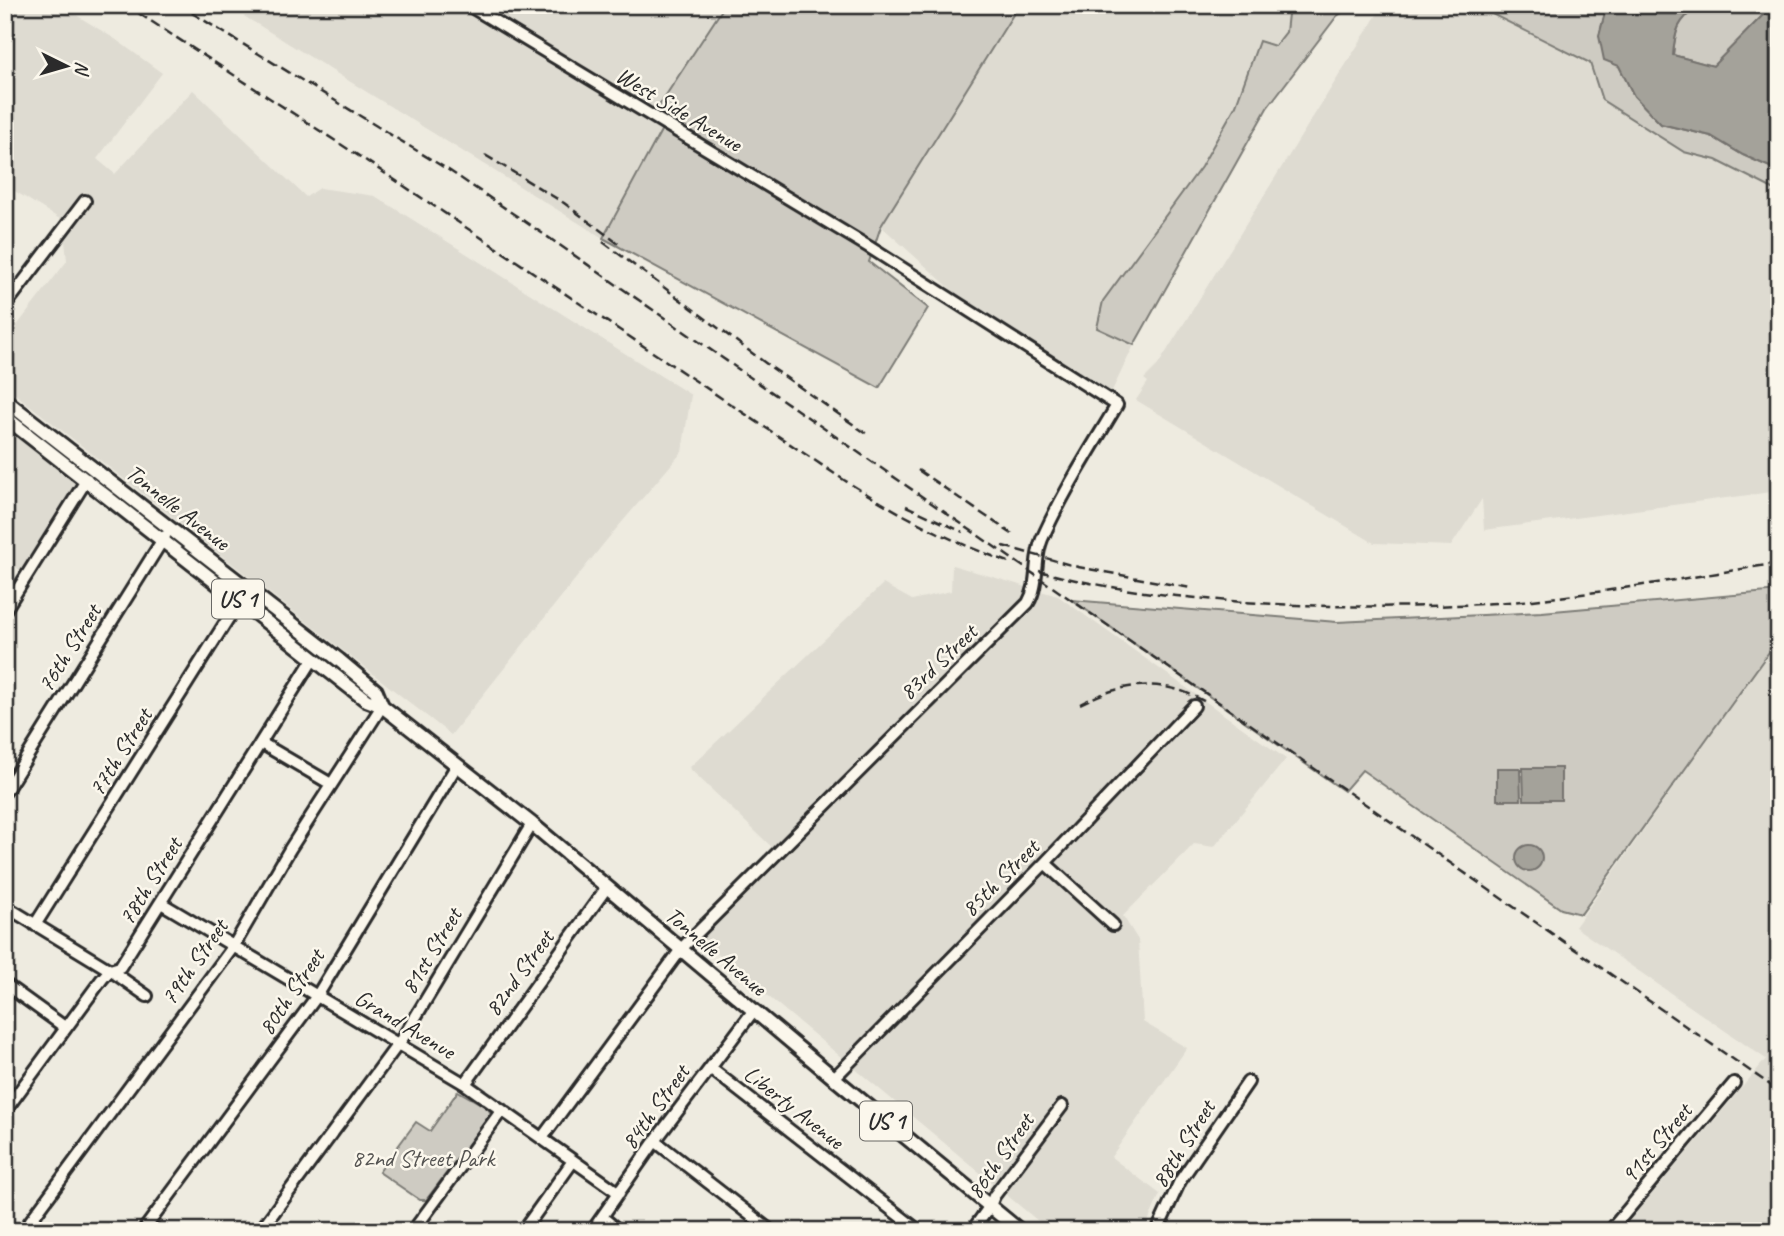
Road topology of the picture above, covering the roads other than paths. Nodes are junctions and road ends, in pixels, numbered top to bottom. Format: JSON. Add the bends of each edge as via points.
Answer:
{"nodes":[{"id":1,"x":468,"y":5,"type":"edge"},
{"id":2,"x":85,"y":201,"type":"dead end"},
{"id":3,"x":869,"y":247,"type":"joint"},
{"id":4,"x":5,"y":306,"type":"edge"},
{"id":5,"x":5,"y":400,"type":"edge"},
{"id":6,"x":5,"y":417,"type":"edge"},
{"id":7,"x":86,"y":479,"type":"junction"},
{"id":8,"x":170,"y":528,"type":"junction"},
{"id":9,"x":162,"y":540,"type":"junction"},
{"id":10,"x":239,"y":601,"type":"junction"},
{"id":11,"x":5,"y":610,"type":"edge"},
{"id":12,"x":313,"y":659,"type":"junction"},
{"id":13,"x":383,"y":706,"type":"junction"},
{"id":14,"x":1194,"y":706,"type":"dead end"},
{"id":15,"x":261,"y":743,"type":"junction"},
{"id":16,"x":457,"y":765,"type":"junction"},
{"id":17,"x":331,"y":784,"type":"junction"},
{"id":18,"x":5,"y":792,"type":"edge"},
{"id":19,"x":532,"y":824,"type":"junction"},
{"id":20,"x":1045,"y":863,"type":"junction"},
{"id":21,"x":607,"y":887,"type":"junction"},
{"id":22,"x":161,"y":903,"type":"junction"},
{"id":23,"x":5,"y":906,"type":"edge"},
{"id":24,"x":35,"y":925,"type":"junction"},
{"id":25,"x":1113,"y":925,"type":"dead end"},
{"id":26,"x":233,"y":947,"type":"junction"},
{"id":27,"x":681,"y":948,"type":"junction"},
{"id":28,"x":110,"y":970,"type":"junction"},
{"id":29,"x":5,"y":984,"type":"edge"},
{"id":30,"x":146,"y":996,"type":"dead end"},
{"id":31,"x":317,"y":996,"type":"junction"},
{"id":32,"x":754,"y":1010,"type":"junction"},
{"id":33,"x":66,"y":1028,"type":"junction"},
{"id":34,"x":398,"y":1045,"type":"junction"},
{"id":35,"x":710,"y":1068,"type":"junction"},
{"id":36,"x":834,"y":1078,"type":"junction"},
{"id":37,"x":1248,"y":1082,"type":"dead end"},
{"id":38,"x":1734,"y":1083,"type":"dead end"},
{"id":39,"x":465,"y":1084,"type":"junction"},
{"id":40,"x":1062,"y":1105,"type":"dead end"},
{"id":41,"x":502,"y":1110,"type":"junction"},
{"id":42,"x":5,"y":1111,"type":"edge"},
{"id":43,"x":542,"y":1138,"type":"junction"},
{"id":44,"x":655,"y":1141,"type":"junction"},
{"id":45,"x":573,"y":1161,"type":"junction"},
{"id":46,"x":619,"y":1193,"type":"junction"},
{"id":47,"x":990,"y":1206,"type":"junction"},
{"id":48,"x":602,"y":1217,"type":"junction"},
{"id":49,"x":23,"y":1231,"type":"edge"},
{"id":50,"x":144,"y":1231,"type":"edge"},
{"id":51,"x":260,"y":1231,"type":"edge"},
{"id":52,"x":413,"y":1231,"type":"edge"},
{"id":53,"x":523,"y":1231,"type":"edge"},
{"id":54,"x":592,"y":1231,"type":"edge"},
{"id":55,"x":620,"y":1231,"type":"edge"},
{"id":56,"x":771,"y":1231,"type":"edge"},
{"id":57,"x":919,"y":1231,"type":"edge"},
{"id":58,"x":972,"y":1231,"type":"edge"},
{"id":59,"x":1020,"y":1231,"type":"edge"},
{"id":60,"x":1157,"y":1231,"type":"edge"},
{"id":61,"x":1610,"y":1231,"type":"edge"}],
"edges":[{"from":1,"to":3,"type":"street","name":"West Side Avenue"},
{"from":2,"to":4,"type":"street"},
{"from":3,"to":27,"type":"street","name":"83rd Street","via":[[1117,405],[1040,543],[1036,582],[1028,603]]},
{"from":5,"to":8,"type":"main road","name":"Tonnelle Avenue","number":"US 1"},
{"from":6,"to":7,"type":"main road","name":"Tonnelle Avenue","number":"US 1"},
{"from":7,"to":9,"type":"main road","name":"Tonnelle Avenue","number":"US 1"},
{"from":7,"to":11,"type":"street"},
{"from":8,"to":9,"type":"street","name":"76th Street"},
{"from":8,"to":13,"type":"main road","name":"Tonnelle Avenue","number":"US 1","via":[[376,691]]},
{"from":9,"to":10,"type":"main road","name":"Tonnelle Avenue","number":"US 1"},
{"from":9,"to":18,"type":"street","name":"76th Street"},
{"from":10,"to":12,"type":"main road","name":"Tonnelle Avenue","number":"US 1"},
{"from":10,"to":24,"type":"street","name":"77th Street"},
{"from":12,"to":13,"type":"main road","name":"Tonnelle Avenue","number":"US 1","via":[[366,700]]},
{"from":12,"to":15,"type":"street","name":"78th Street"},
{"from":13,"to":16,"type":"main road","name":"Tonnelle Avenue","number":"US 1"},
{"from":13,"to":17,"type":"street","name":"79th Street"},
{"from":14,"to":20,"type":"street","name":"85th Street"},
{"from":15,"to":17,"type":"street"},
{"from":15,"to":22,"type":"street","name":"78th Street"},
{"from":16,"to":19,"type":"main road","name":"Tonnelle Avenue","number":"US 1"},
{"from":16,"to":31,"type":"street","name":"80th Street"},
{"from":17,"to":26,"type":"street","name":"79th Street"},
{"from":19,"to":21,"type":"main road","name":"Tonnelle Avenue","number":"US 1"},
{"from":19,"to":34,"type":"street","name":"81st Street"},
{"from":20,"to":25,"type":"street"},
{"from":20,"to":36,"type":"street","name":"85th Street"},
{"from":21,"to":27,"type":"main road","name":"Tonnelle Avenue","number":"US 1"},
{"from":21,"to":39,"type":"street","name":"82nd Street"},
{"from":22,"to":26,"type":"street","name":"Grand Avenue"},
{"from":22,"to":28,"type":"street","name":"78th Street","via":[[120,967]]},
{"from":23,"to":24,"type":"street"},
{"from":24,"to":28,"type":"street"},
{"from":26,"to":31,"type":"street","name":"Grand Avenue"},
{"from":26,"to":49,"type":"street","name":"79th Street"},
{"from":27,"to":32,"type":"main road","name":"Tonnelle Avenue","number":"US 1"},
{"from":27,"to":43,"type":"street","name":"83rd Street"},
{"from":28,"to":30,"type":"street"},
{"from":28,"to":33,"type":"street","name":"78th Street"},
{"from":29,"to":33,"type":"street"},
{"from":31,"to":34,"type":"street","name":"Grand Avenue"},
{"from":31,"to":50,"type":"street","name":"80th Street"},
{"from":32,"to":35,"type":"street","name":"84th Street"},
{"from":32,"to":36,"type":"main road","name":"Tonnelle Avenue","number":"US 1"},
{"from":33,"to":42,"type":"street","name":"78th Street"},
{"from":34,"to":39,"type":"street","name":"Grand Avenue"},
{"from":34,"to":51,"type":"street","name":"81st Street"},
{"from":35,"to":44,"type":"street","name":"84th Street"},
{"from":35,"to":57,"type":"street","name":"Liberty Avenue"},
{"from":36,"to":47,"type":"main road","name":"Tonnelle Avenue","number":"US 1"},
{"from":37,"to":60,"type":"street","name":"88th Street","via":[[1180,1181]]},
{"from":38,"to":61,"type":"street","name":"91st Street"},
{"from":39,"to":41,"type":"street","name":"Grand Avenue"},
{"from":40,"to":47,"type":"street","name":"86th Street"},
{"from":41,"to":43,"type":"street","name":"Grand Avenue"},
{"from":41,"to":52,"type":"street"},
{"from":43,"to":45,"type":"street","name":"Grand Avenue"},
{"from":44,"to":46,"type":"street","name":"84th Street"},
{"from":44,"to":56,"type":"street"},
{"from":45,"to":46,"type":"street","name":"Grand Avenue"},
{"from":45,"to":53,"type":"street"},
{"from":46,"to":48,"type":"street","name":"84th Street"},
{"from":47,"to":58,"type":"street","name":"86th Street"},
{"from":47,"to":59,"type":"main road","name":"Tonnelle Avenue","number":"US 1"},
{"from":48,"to":54,"type":"street","name":"84th Street"},
{"from":48,"to":55,"type":"street"}]}
